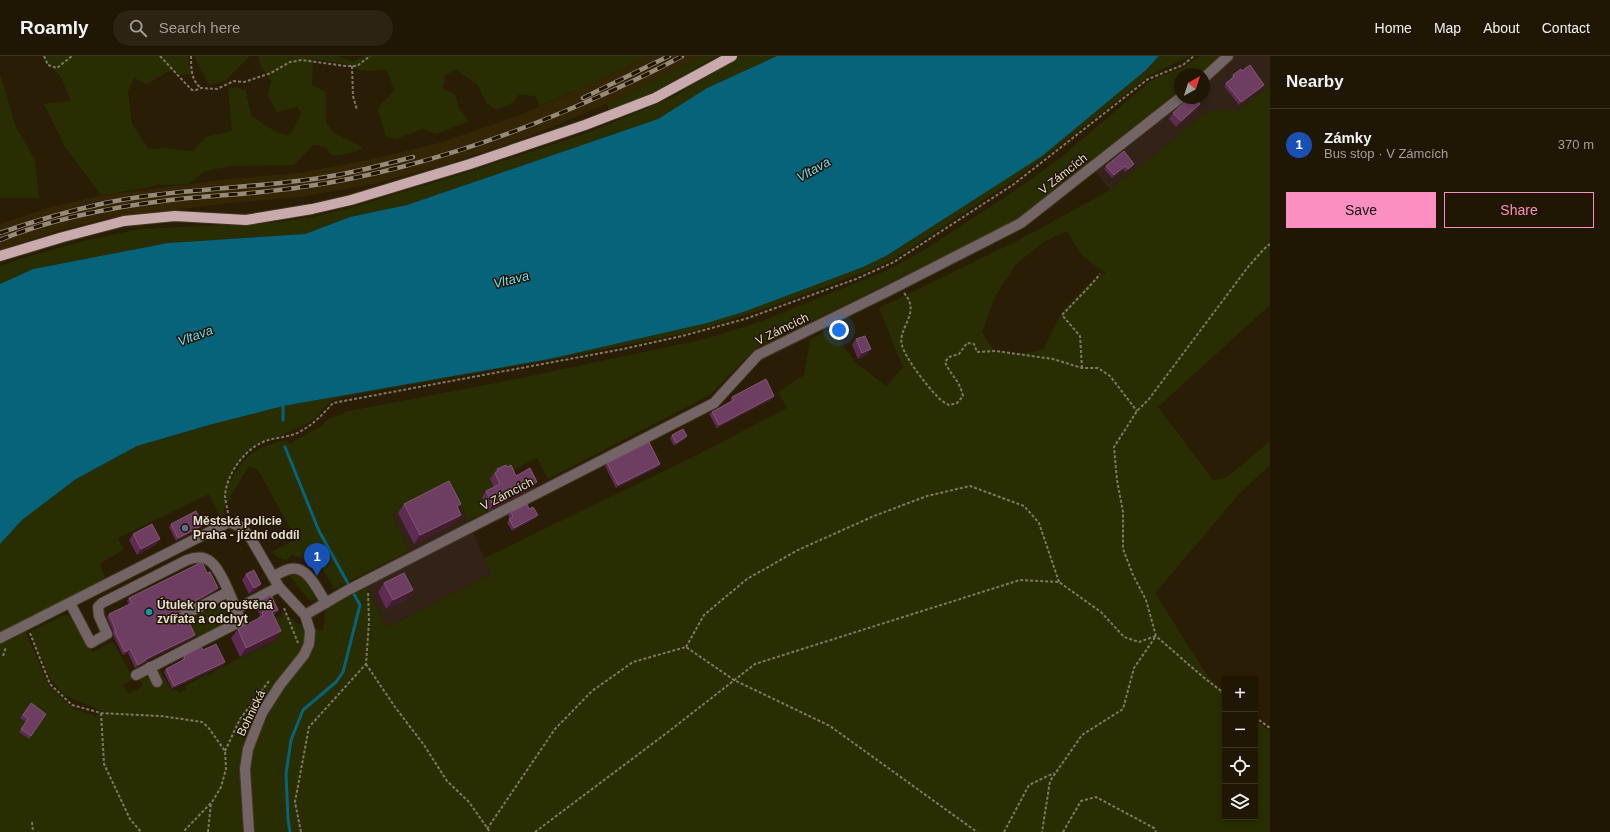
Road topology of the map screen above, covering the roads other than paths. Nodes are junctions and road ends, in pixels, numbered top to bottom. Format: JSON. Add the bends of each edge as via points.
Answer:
{"nodes":[{"id":1,"x":732,"y":56,"type":"edge"},
{"id":2,"x":1228,"y":56,"type":"edge"},
{"id":3,"x":1210,"y":72,"type":"edge"},
{"id":4,"x":1174,"y":103,"type":"edge"},
{"id":5,"x":0,"y":256,"type":"edge"},
{"id":6,"x":273,"y":577,"type":"junction"},
{"id":7,"x":279,"y":588,"type":"junction"},
{"id":8,"x":228,"y":592,"type":"junction"},
{"id":9,"x":70,"y":603,"type":"junction"},
{"id":10,"x":326,"y":603,"type":"junction"},
{"id":11,"x":236,"y":609,"type":"junction"},
{"id":12,"x":186,"y":614,"type":"road end"},
{"id":13,"x":305,"y":615,"type":"junction"},
{"id":14,"x":0,"y":638,"type":"edge"},
{"id":15,"x":150,"y":667,"type":"junction"},
{"id":16,"x":136,"y":675,"type":"dead end"},
{"id":17,"x":157,"y":682,"type":"dead end"},
{"id":18,"x":249,"y":832,"type":"edge"}],
"edges":[{"from":1,"to":5,"type":"main road","via":[[655,98],[585,125],[470,164],[351,200],[246,220],[175,216],[124,221]]},
{"from":2,"to":3,"type":"street"},
{"from":4,"to":10,"type":"street","name":"V Zámcích","via":[[1021,223],[897,287],[758,354],[714,402]]},
{"from":6,"to":7,"type":"street"},
{"from":6,"to":9,"type":"street","via":[[250,537],[241,527],[229,522]]},
{"from":6,"to":10,"type":"street","via":[[290,569],[300,569],[309,575]]},
{"from":7,"to":11,"type":"street"},
{"from":7,"to":13,"type":"street"},
{"from":8,"to":9,"type":"street","via":[[218,570],[210,561],[195,557],[102,603],[98,607],[99,616],[107,634],[91,643]]},
{"from":8,"to":11,"type":"street"},
{"from":8,"to":12,"type":"street"},
{"from":9,"to":14,"type":"street"},
{"from":10,"to":13,"type":"street","name":"V Zámcích"},
{"from":11,"to":15,"type":"street","via":[[241,621]]},
{"from":13,"to":18,"type":"street","name":"Bohnická","via":[[310,631],[309,644],[304,655],[262,713],[248,749],[245,769]]},
{"from":15,"to":16,"type":"street"},
{"from":15,"to":17,"type":"street"}]}
